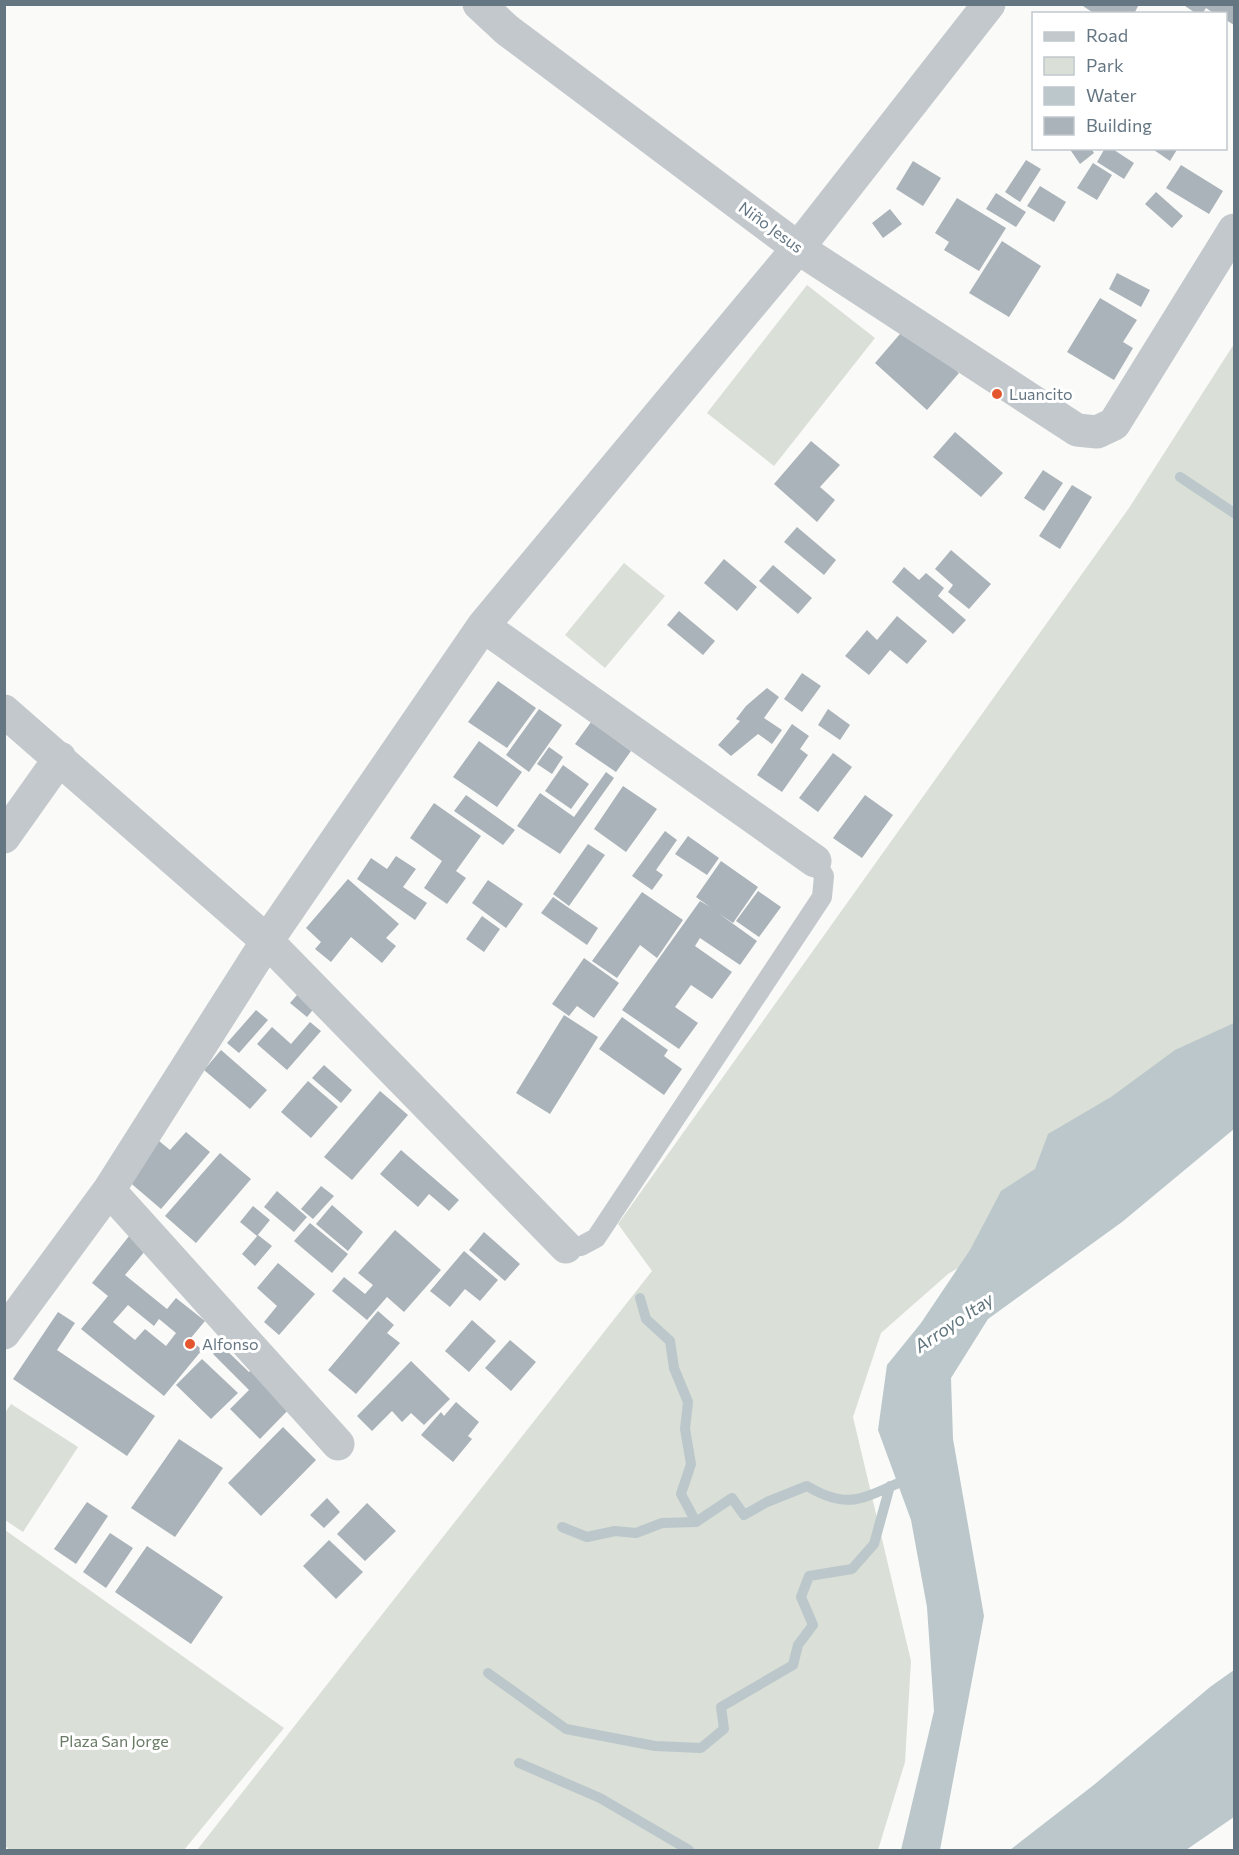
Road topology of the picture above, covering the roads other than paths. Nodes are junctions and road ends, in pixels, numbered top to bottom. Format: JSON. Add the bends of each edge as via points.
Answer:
{"nodes":[{"id":1,"x":479,"y":4,"type":"edge"},
{"id":2,"x":989,"y":4,"type":"edge"},
{"id":3,"x":1234,"y":230,"type":"edge"},
{"id":4,"x":798,"y":248,"type":"junction"},
{"id":5,"x":483,"y":626,"type":"junction"},
{"id":6,"x":4,"y":711,"type":"edge"},
{"id":7,"x":60,"y":758,"type":"junction"},
{"id":8,"x":4,"y":837,"type":"edge"},
{"id":9,"x":815,"y":861,"type":"joint"},
{"id":10,"x":267,"y":941,"type":"junction"},
{"id":11,"x":109,"y":1190,"type":"junction"},
{"id":12,"x":566,"y":1247,"type":"joint"},
{"id":13,"x":4,"y":1333,"type":"edge"},
{"id":14,"x":339,"y":1444,"type":"dead end"}],
"edges":[{"from":1,"to":4,"type":"street","name":"Niño Jesus","via":[[507,30]]},
{"from":2,"to":4,"type":"street"},
{"from":3,"to":4,"type":"street","name":"Niño Jesus","via":[[1114,424],[1097,432],[1077,430]]},
{"from":4,"to":5,"type":"street"},
{"from":5,"to":9,"type":"street"},
{"from":5,"to":10,"type":"street"},
{"from":6,"to":7,"type":"street"},
{"from":7,"to":8,"type":"street"},
{"from":7,"to":10,"type":"street"},
{"from":9,"to":12,"type":"lane","via":[[824,876],[822,897],[596,1238],[581,1246]]},
{"from":10,"to":11,"type":"street"},
{"from":10,"to":12,"type":"street"},
{"from":11,"to":13,"type":"street"},
{"from":11,"to":14,"type":"street"}]}
